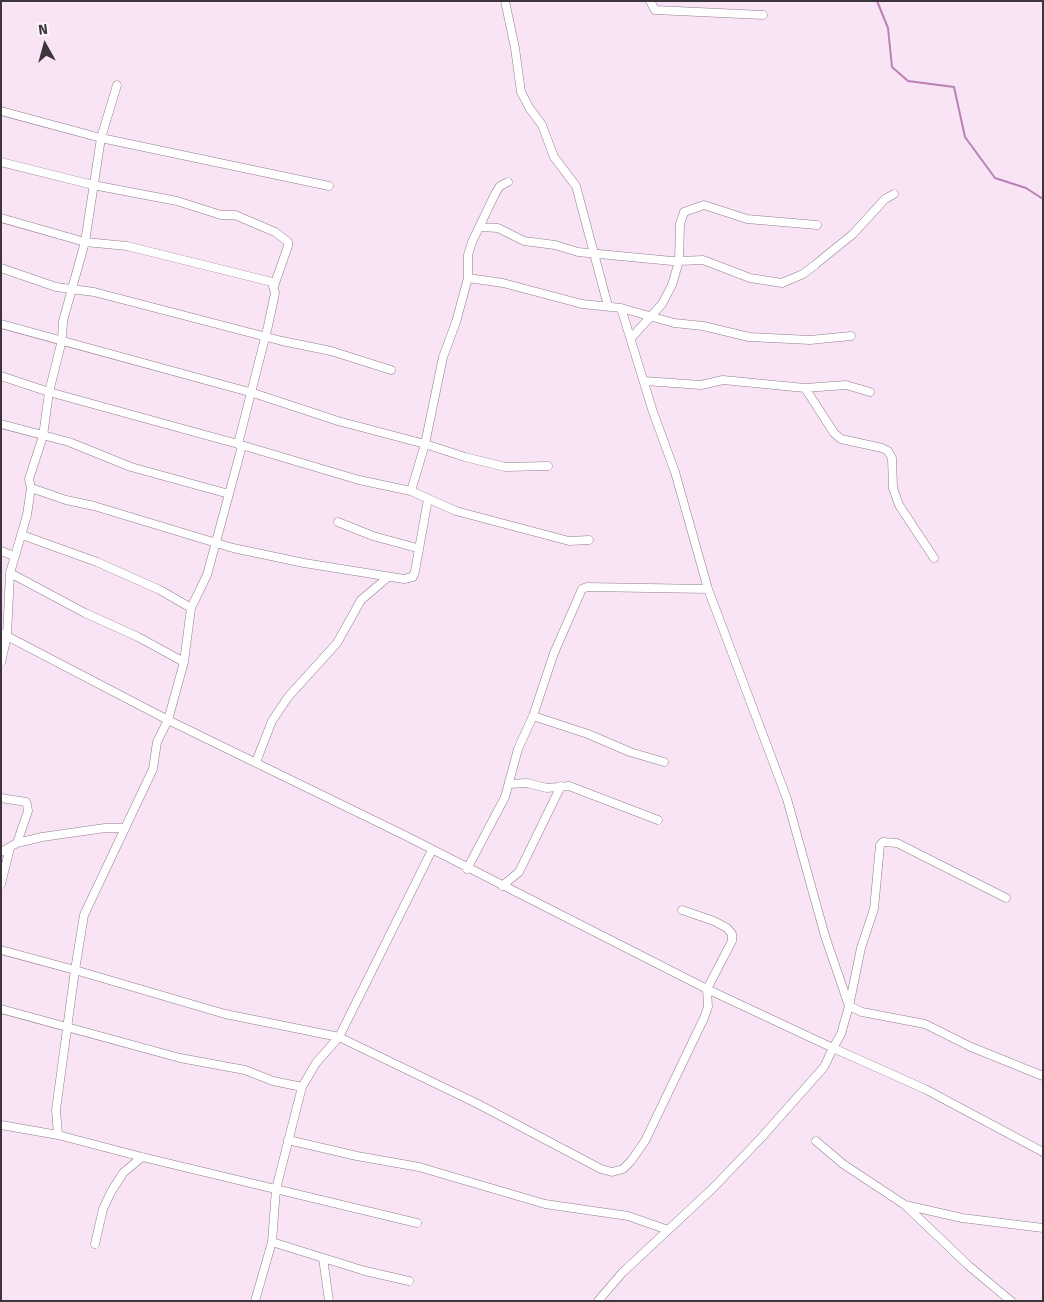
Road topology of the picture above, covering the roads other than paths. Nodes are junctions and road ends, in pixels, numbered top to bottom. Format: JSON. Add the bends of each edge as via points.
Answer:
{"nodes":[{"id":1,"x":505,"y":1,"type":"edge"},
{"id":2,"x":650,"y":1,"type":"edge"},
{"id":3,"x":763,"y":15,"type":"dead end"},
{"id":4,"x":117,"y":85,"type":"dead end"},
{"id":5,"x":1,"y":112,"type":"edge"},
{"id":6,"x":100,"y":138,"type":"junction"},
{"id":7,"x":1,"y":162,"type":"edge"},
{"id":8,"x":508,"y":182,"type":"dead end"},
{"id":9,"x":93,"y":185,"type":"junction"},
{"id":10,"x":329,"y":186,"type":"dead end"},
{"id":11,"x":894,"y":194,"type":"dead end"},
{"id":12,"x":1,"y":218,"type":"edge"},
{"id":13,"x":817,"y":225,"type":"dead end"},
{"id":14,"x":480,"y":227,"type":"junction"},
{"id":15,"x":85,"y":242,"type":"junction"},
{"id":16,"x":594,"y":254,"type":"junction"},
{"id":17,"x":678,"y":261,"type":"junction"},
{"id":18,"x":1,"y":268,"type":"edge"},
{"id":19,"x":468,"y":278,"type":"junction"},
{"id":20,"x":274,"y":286,"type":"junction"},
{"id":21,"x":71,"y":290,"type":"junction"},
{"id":22,"x":608,"y":306,"type":"junction"},
{"id":23,"x":621,"y":308,"type":"junction"},
{"id":24,"x":652,"y":317,"type":"junction"},
{"id":25,"x":1,"y":324,"type":"edge"},
{"id":26,"x":265,"y":336,"type":"junction"},
{"id":27,"x":851,"y":336,"type":"dead end"},
{"id":28,"x":632,"y":338,"type":"junction"},
{"id":29,"x":62,"y":340,"type":"junction"},
{"id":30,"x":391,"y":370,"type":"dead end"},
{"id":31,"x":1,"y":376,"type":"edge"},
{"id":32,"x":644,"y":381,"type":"junction"},
{"id":33,"x":805,"y":388,"type":"junction"},
{"id":34,"x":49,"y":392,"type":"junction"},
{"id":35,"x":870,"y":392,"type":"dead end"},
{"id":36,"x":253,"y":393,"type":"junction"},
{"id":37,"x":1,"y":424,"type":"edge"},
{"id":38,"x":43,"y":436,"type":"junction"},
{"id":39,"x":425,"y":444,"type":"junction"},
{"id":40,"x":240,"y":445,"type":"junction"},
{"id":41,"x":548,"y":466,"type":"dead end"},
{"id":42,"x":31,"y":488,"type":"junction"},
{"id":43,"x":411,"y":491,"type":"junction"},
{"id":44,"x":229,"y":494,"type":"junction"},
{"id":45,"x":428,"y":499,"type":"junction"},
{"id":46,"x":338,"y":522,"type":"dead end"},
{"id":47,"x":22,"y":535,"type":"junction"},
{"id":48,"x":589,"y":540,"type":"dead end"},
{"id":49,"x":215,"y":542,"type":"junction"},
{"id":50,"x":417,"y":548,"type":"junction"},
{"id":51,"x":1,"y":551,"type":"edge"},
{"id":52,"x":14,"y":556,"type":"junction"},
{"id":53,"x":934,"y":558,"type":"dead end"},
{"id":54,"x":10,"y":573,"type":"junction"},
{"id":55,"x":387,"y":578,"type":"junction"},
{"id":56,"x":708,"y":589,"type":"junction"},
{"id":57,"x":191,"y":608,"type":"junction"},
{"id":58,"x":4,"y":634,"type":"edge"},
{"id":59,"x":1,"y":662,"type":"edge"},
{"id":60,"x":184,"y":662,"type":"junction"},
{"id":61,"x":534,"y":716,"type":"junction"},
{"id":62,"x":168,"y":720,"type":"junction"},
{"id":63,"x":256,"y":762,"type":"junction"},
{"id":64,"x":664,"y":762,"type":"dead end"},
{"id":65,"x":509,"y":784,"type":"junction"},
{"id":66,"x":562,"y":786,"type":"junction"},
{"id":67,"x":1,"y":798,"type":"edge"},
{"id":68,"x":658,"y":820,"type":"dead end"},
{"id":69,"x":123,"y":828,"type":"junction"},
{"id":70,"x":17,"y":843,"type":"junction"},
{"id":71,"x":10,"y":848,"type":"junction"},
{"id":72,"x":432,"y":850,"type":"junction"},
{"id":73,"x":1,"y":852,"type":"edge"},
{"id":74,"x":467,"y":869,"type":"junction"},
{"id":75,"x":1,"y":884,"type":"edge"},
{"id":76,"x":502,"y":886,"type":"junction"},
{"id":77,"x":1006,"y":898,"type":"dead end"},
{"id":78,"x":682,"y":910,"type":"dead end"},
{"id":79,"x":1,"y":950,"type":"edge"},
{"id":80,"x":75,"y":970,"type":"junction"},
{"id":81,"x":707,"y":989,"type":"junction"},
{"id":82,"x":849,"y":1006,"type":"junction"},
{"id":83,"x":1,"y":1008,"type":"edge"},
{"id":84,"x":67,"y":1026,"type":"junction"},
{"id":85,"x":339,"y":1037,"type":"junction"},
{"id":86,"x":833,"y":1048,"type":"junction"},
{"id":87,"x":1043,"y":1076,"type":"edge"},
{"id":88,"x":302,"y":1087,"type":"junction"},
{"id":89,"x":1,"y":1125,"type":"edge"},
{"id":90,"x":58,"y":1135,"type":"junction"},
{"id":91,"x":288,"y":1140,"type":"junction"},
{"id":92,"x":816,"y":1141,"type":"dead end"},
{"id":93,"x":1043,"y":1152,"type":"edge"},
{"id":94,"x":142,"y":1158,"type":"junction"},
{"id":95,"x":276,"y":1189,"type":"junction"},
{"id":96,"x":905,"y":1205,"type":"junction"},
{"id":97,"x":416,"y":1223,"type":"dead end"},
{"id":98,"x":1043,"y":1228,"type":"edge"},
{"id":99,"x":668,"y":1230,"type":"junction"},
{"id":100,"x":272,"y":1242,"type":"junction"},
{"id":101,"x":95,"y":1244,"type":"dead end"},
{"id":102,"x":323,"y":1258,"type":"junction"},
{"id":103,"x":409,"y":1281,"type":"dead end"},
{"id":104,"x":254,"y":1301,"type":"edge"},
{"id":105,"x":329,"y":1301,"type":"edge"},
{"id":106,"x":598,"y":1301,"type":"edge"},
{"id":107,"x":1011,"y":1301,"type":"edge"}],
"edges":[{"from":1,"to":16,"type":"street","via":[[521,92],[542,124],[554,157],[576,186]]},
{"from":2,"to":3,"type":"street","via":[[655,10]]},
{"from":4,"to":6,"type":"street"},
{"from":5,"to":6,"type":"street"},
{"from":6,"to":9,"type":"street"},
{"from":6,"to":10,"type":"street"},
{"from":7,"to":9,"type":"street"},
{"from":8,"to":14,"type":"street","via":[[495,194]]},
{"from":9,"to":15,"type":"street"},
{"from":9,"to":20,"type":"street","via":[[235,215],[275,232],[284,238],[288,246]]},
{"from":11,"to":17,"type":"street","via":[[816,264],[782,283],[750,278],[702,260]]},
{"from":12,"to":15,"type":"street"},
{"from":13,"to":17,"type":"street","via":[[746,219],[704,205],[684,212],[682,216]]},
{"from":14,"to":16,"type":"street","via":[[498,228],[524,241]]},
{"from":14,"to":19,"type":"street","via":[[468,255]]},
{"from":15,"to":20,"type":"street","via":[[127,246],[272,282]]},
{"from":15,"to":21,"type":"street"},
{"from":16,"to":17,"type":"street"},
{"from":16,"to":22,"type":"street"},
{"from":17,"to":24,"type":"street","via":[[672,285]]},
{"from":18,"to":21,"type":"street"},
{"from":19,"to":22,"type":"street","via":[[503,283],[582,304]]},
{"from":19,"to":39,"type":"street","via":[[443,357]]},
{"from":20,"to":26,"type":"street"},
{"from":21,"to":26,"type":"street","via":[[94,292]]},
{"from":21,"to":29,"type":"street"},
{"from":22,"to":23,"type":"street"},
{"from":23,"to":24,"type":"street"},
{"from":23,"to":28,"type":"street"},
{"from":24,"to":27,"type":"street","via":[[749,337],[810,340]]},
{"from":24,"to":28,"type":"street"},
{"from":25,"to":29,"type":"street"},
{"from":26,"to":30,"type":"street","via":[[331,351]]},
{"from":26,"to":36,"type":"street"},
{"from":28,"to":32,"type":"street"},
{"from":29,"to":34,"type":"street"},
{"from":29,"to":36,"type":"street"},
{"from":31,"to":34,"type":"street"},
{"from":32,"to":33,"type":"street","via":[[701,385],[723,380]]},
{"from":32,"to":56,"type":"street","via":[[676,472]]},
{"from":33,"to":35,"type":"street","via":[[846,385]]},
{"from":33,"to":53,"type":"street","via":[[834,434],[841,439],[888,451],[892,458],[893,488],[899,505]]},
{"from":34,"to":38,"type":"street"},
{"from":34,"to":40,"type":"street"},
{"from":36,"to":39,"type":"street","via":[[338,421]]},
{"from":36,"to":40,"type":"street"},
{"from":37,"to":38,"type":"street"},
{"from":38,"to":42,"type":"street","via":[[29,479]]},
{"from":38,"to":44,"type":"street","via":[[69,442],[130,467]]},
{"from":39,"to":41,"type":"street","via":[[505,467]]},
{"from":39,"to":43,"type":"street"},
{"from":40,"to":43,"type":"street","via":[[359,480]]},
{"from":40,"to":44,"type":"street"},
{"from":42,"to":47,"type":"street"},
{"from":42,"to":49,"type":"street"},
{"from":43,"to":45,"type":"street"},
{"from":44,"to":49,"type":"street"},
{"from":45,"to":48,"type":"street","via":[[456,511],[569,541]]},
{"from":45,"to":50,"type":"street"},
{"from":46,"to":50,"type":"street"},
{"from":47,"to":52,"type":"street"},
{"from":47,"to":57,"type":"street","via":[[96,562],[160,590]]},
{"from":49,"to":55,"type":"street"},
{"from":49,"to":57,"type":"street","via":[[207,576]]},
{"from":50,"to":55,"type":"street","via":[[413,577]]},
{"from":51,"to":52,"type":"street"},
{"from":52,"to":54,"type":"street"},
{"from":54,"to":58,"type":"street"},
{"from":54,"to":60,"type":"street"},
{"from":55,"to":63,"type":"street","via":[[361,600],[337,643],[288,697],[272,721]]},
{"from":56,"to":61,"type":"street","via":[[582,589],[554,653]]},
{"from":56,"to":82,"type":"street","via":[[787,799],[825,936]]},
{"from":57,"to":60,"type":"street"},
{"from":58,"to":59,"type":"street"},
{"from":58,"to":62,"type":"street"},
{"from":60,"to":62,"type":"street"},
{"from":61,"to":64,"type":"street"},
{"from":61,"to":65,"type":"street","via":[[518,750]]},
{"from":62,"to":63,"type":"street"},
{"from":62,"to":69,"type":"street","via":[[157,742],[152,769]]},
{"from":63,"to":72,"type":"street"},
{"from":65,"to":66,"type":"street","via":[[527,783],[547,788]]},
{"from":65,"to":74,"type":"street"},
{"from":66,"to":68,"type":"street","via":[[579,788]]},
{"from":66,"to":76,"type":"street","via":[[518,872]]},
{"from":67,"to":70,"type":"street","via":[[26,802],[28,811]]},
{"from":69,"to":70,"type":"street","via":[[105,828]]},
{"from":69,"to":80,"type":"street","via":[[84,915]]},
{"from":70,"to":71,"type":"street"},
{"from":71,"to":73,"type":"street"},
{"from":71,"to":75,"type":"street"},
{"from":72,"to":74,"type":"street"},
{"from":72,"to":85,"type":"street"},
{"from":74,"to":76,"type":"street"},
{"from":76,"to":81,"type":"street"},
{"from":77,"to":82,"type":"street","via":[[897,843],[883,842],[880,845],[874,909],[861,948]]},
{"from":78,"to":81,"type":"street","via":[[714,921],[732,934],[732,941]]},
{"from":79,"to":80,"type":"street"},
{"from":80,"to":84,"type":"street"},
{"from":80,"to":85,"type":"street","via":[[225,1014]]},
{"from":81,"to":85,"type":"street","via":[[708,1007],[704,1018],[645,1141],[623,1170],[612,1172]]},
{"from":81,"to":86,"type":"street"},
{"from":82,"to":86,"type":"street"},
{"from":82,"to":87,"type":"street","via":[[862,1012],[925,1024]]},
{"from":83,"to":84,"type":"street"},
{"from":84,"to":88,"type":"street","via":[[180,1058],[245,1070],[273,1081]]},
{"from":84,"to":90,"type":"street","via":[[56,1110]]},
{"from":85,"to":88,"type":"street","via":[[316,1063]]},
{"from":86,"to":93,"type":"street","via":[[925,1089]]},
{"from":86,"to":99,"type":"street","via":[[824,1067],[761,1138]]},
{"from":88,"to":91,"type":"street"},
{"from":89,"to":90,"type":"street"},
{"from":90,"to":94,"type":"street"},
{"from":91,"to":95,"type":"street"},
{"from":91,"to":99,"type":"street","via":[[419,1167],[545,1204],[628,1216]]},
{"from":92,"to":96,"type":"street","via":[[843,1164]]},
{"from":94,"to":95,"type":"street"},
{"from":94,"to":101,"type":"street","via":[[124,1173],[111,1192],[103,1209]]},
{"from":95,"to":97,"type":"street"},
{"from":95,"to":100,"type":"street"},
{"from":96,"to":98,"type":"street","via":[[962,1218]]},
{"from":96,"to":107,"type":"street"},
{"from":99,"to":106,"type":"street","via":[[622,1273]]},
{"from":100,"to":102,"type":"street"},
{"from":100,"to":104,"type":"street"},
{"from":102,"to":103,"type":"street"},
{"from":102,"to":105,"type":"street"}]}
